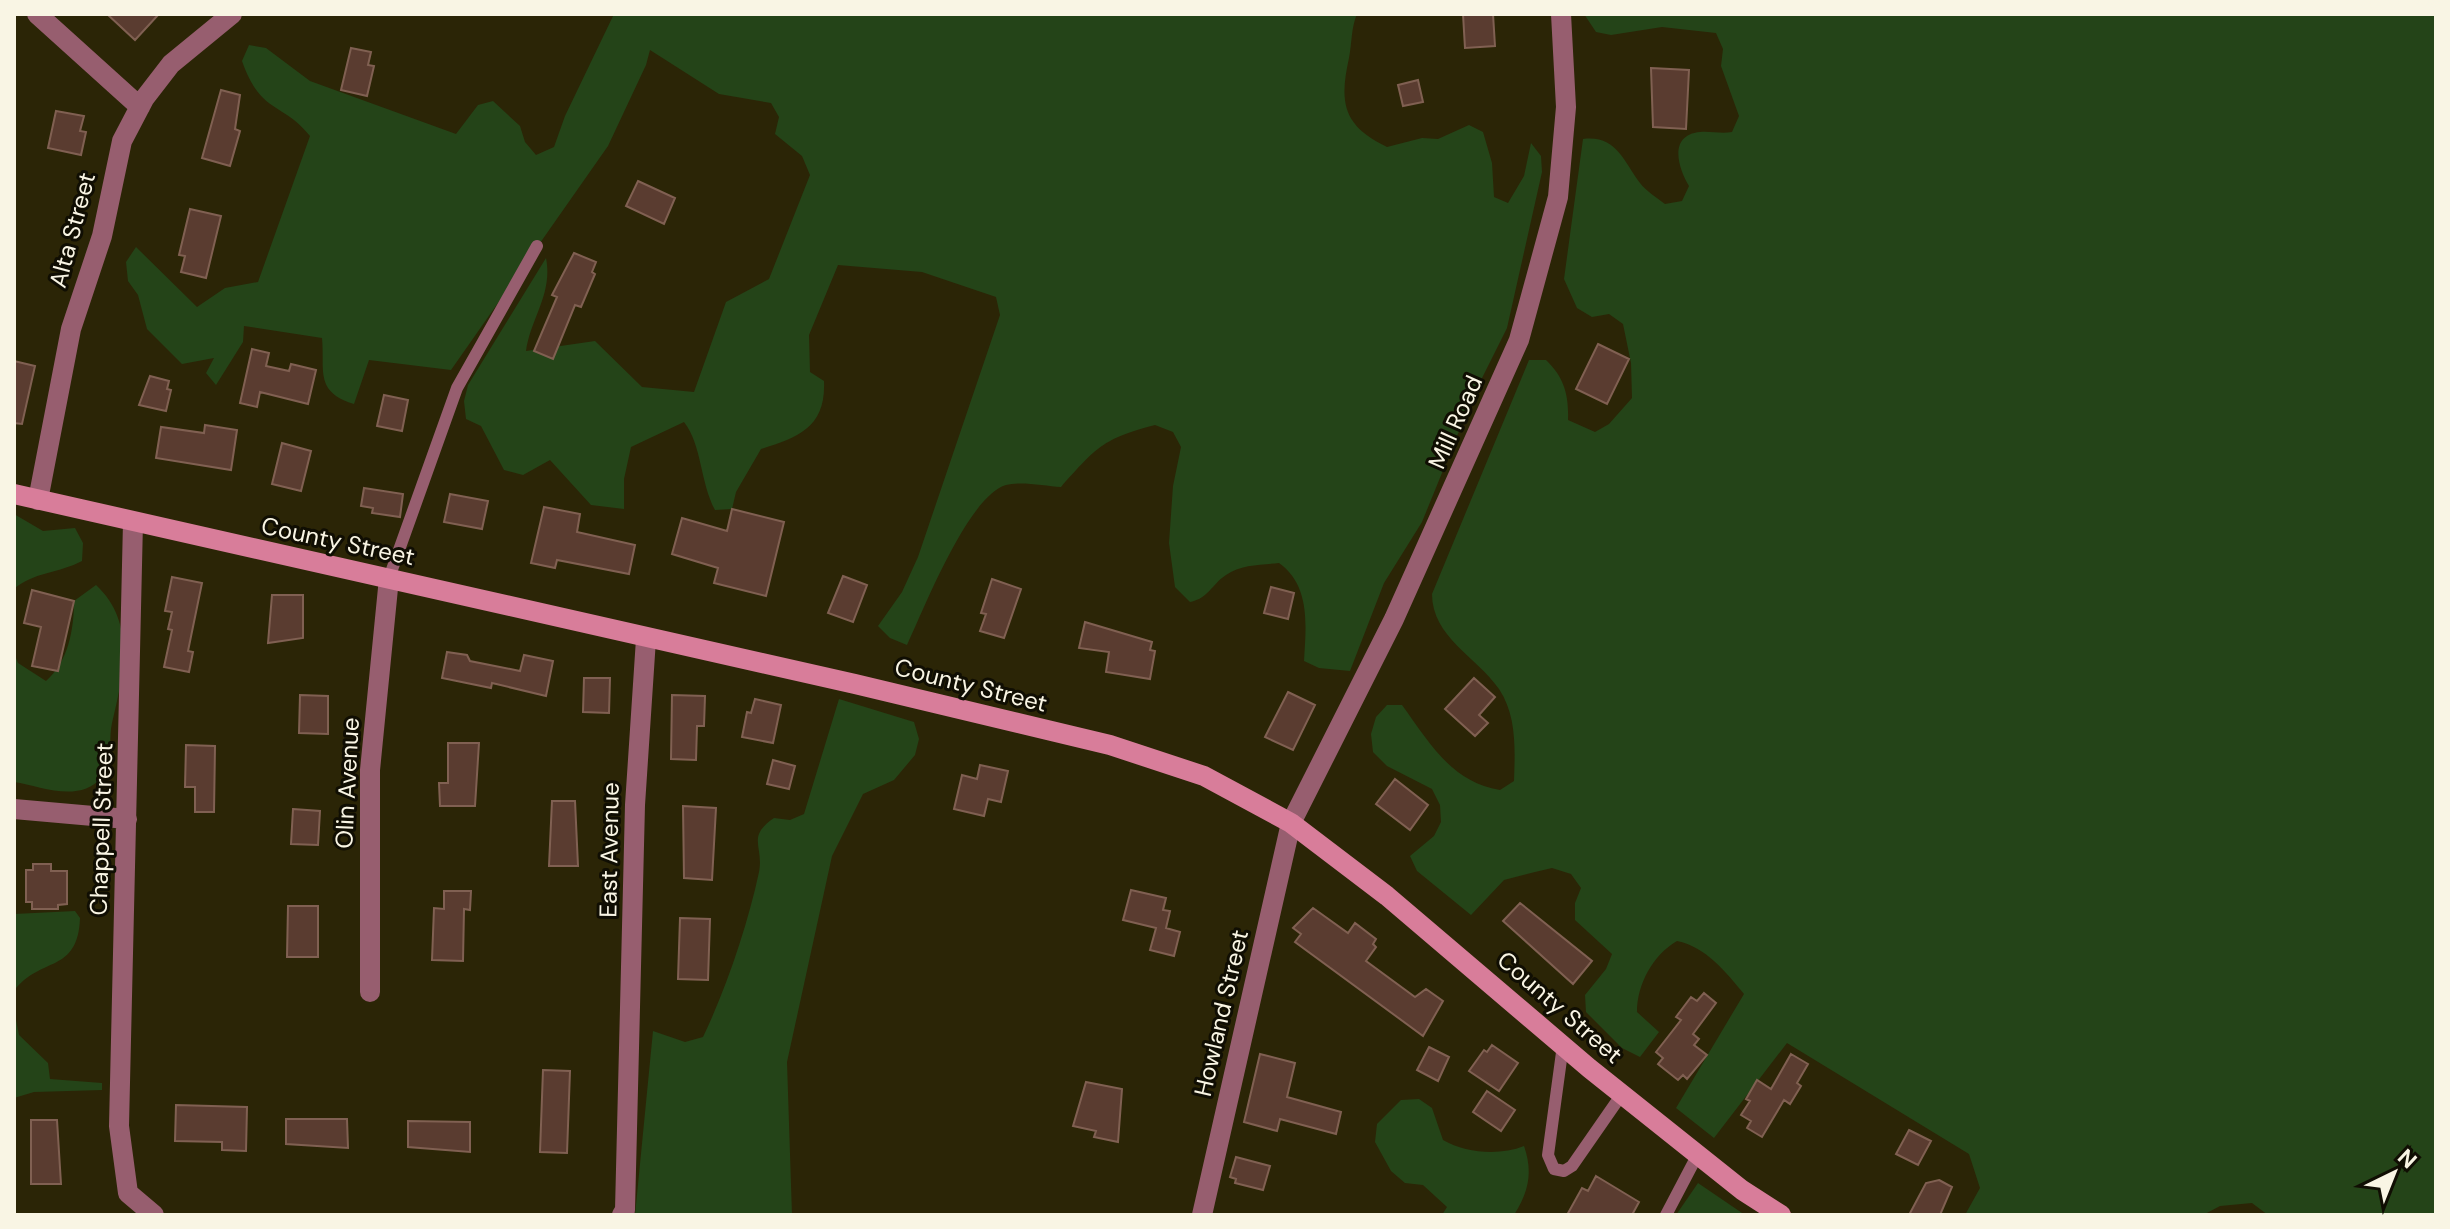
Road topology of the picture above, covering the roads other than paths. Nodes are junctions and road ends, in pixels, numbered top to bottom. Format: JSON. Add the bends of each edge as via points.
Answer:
{"nodes":[{"id":1,"x":37,"y":14,"type":"edge"},
{"id":2,"x":232,"y":14,"type":"edge"},
{"id":3,"x":1561,"y":14,"type":"edge"},
{"id":4,"x":140,"y":107,"type":"junction"},
{"id":5,"x":537,"y":246,"type":"dead end"},
{"id":6,"x":14,"y":494,"type":"edge"},
{"id":7,"x":38,"y":500,"type":"junction"},
{"id":8,"x":133,"y":522,"type":"junction"},
{"id":9,"x":389,"y":578,"type":"junction"},
{"id":10,"x":646,"y":639,"type":"junction"},
{"id":11,"x":14,"y":809,"type":"edge"},
{"id":12,"x":127,"y":819,"type":"junction"},
{"id":13,"x":1291,"y":823,"type":"junction"},
{"id":14,"x":370,"y":992,"type":"dead end"},
{"id":15,"x":1563,"y":1045,"type":"junction"},
{"id":16,"x":1622,"y":1094,"type":"junction"},
{"id":17,"x":1698,"y":1154,"type":"junction"},
{"id":18,"x":154,"y":1215,"type":"edge"},
{"id":19,"x":622,"y":1215,"type":"edge"},
{"id":20,"x":1202,"y":1215,"type":"edge"},
{"id":21,"x":1666,"y":1215,"type":"edge"},
{"id":22,"x":1781,"y":1215,"type":"edge"}],
"edges":[{"from":1,"to":4,"type":"street"},
{"from":2,"to":4,"type":"street","name":"Alta Street","via":[[171,64]]},
{"from":3,"to":13,"type":"street","name":"Mill Road","via":[[1566,107],[1558,197],[1519,340],[1390,627]]},
{"from":4,"to":7,"type":"street","name":"Alta Street","via":[[122,141],[102,236],[71,329]]},
{"from":5,"to":9,"type":"lane","via":[[457,388]]},
{"from":6,"to":7,"type":"street","name":"County Street"},
{"from":7,"to":8,"type":"street","name":"County Street"},
{"from":8,"to":9,"type":"street","name":"County Street"},
{"from":8,"to":12,"type":"street","name":"Chappell Street"},
{"from":9,"to":10,"type":"street","name":"County Street"},
{"from":9,"to":14,"type":"street","name":"Olin Avenue","via":[[370,770]]},
{"from":10,"to":13,"type":"street","name":"County Street","via":[[1110,745],[1204,776]]},
{"from":10,"to":19,"type":"street","name":"East Avenue","via":[[635,805]]},
{"from":11,"to":12,"type":"street"},
{"from":12,"to":18,"type":"street","name":"Chappell Street","via":[[120,1137],[128,1193]]},
{"from":13,"to":15,"type":"street","name":"County Street","via":[[1387,896]]},
{"from":13,"to":20,"type":"street","name":"Howland Street"},
{"from":15,"to":16,"type":"street","name":"County Street"},
{"from":15,"to":16,"type":"lane","via":[[1548,1155],[1554,1169],[1572,1166]]},
{"from":16,"to":17,"type":"street","name":"County Street"},
{"from":17,"to":21,"type":"lane"},
{"from":17,"to":22,"type":"street","name":"County Street"}]}
